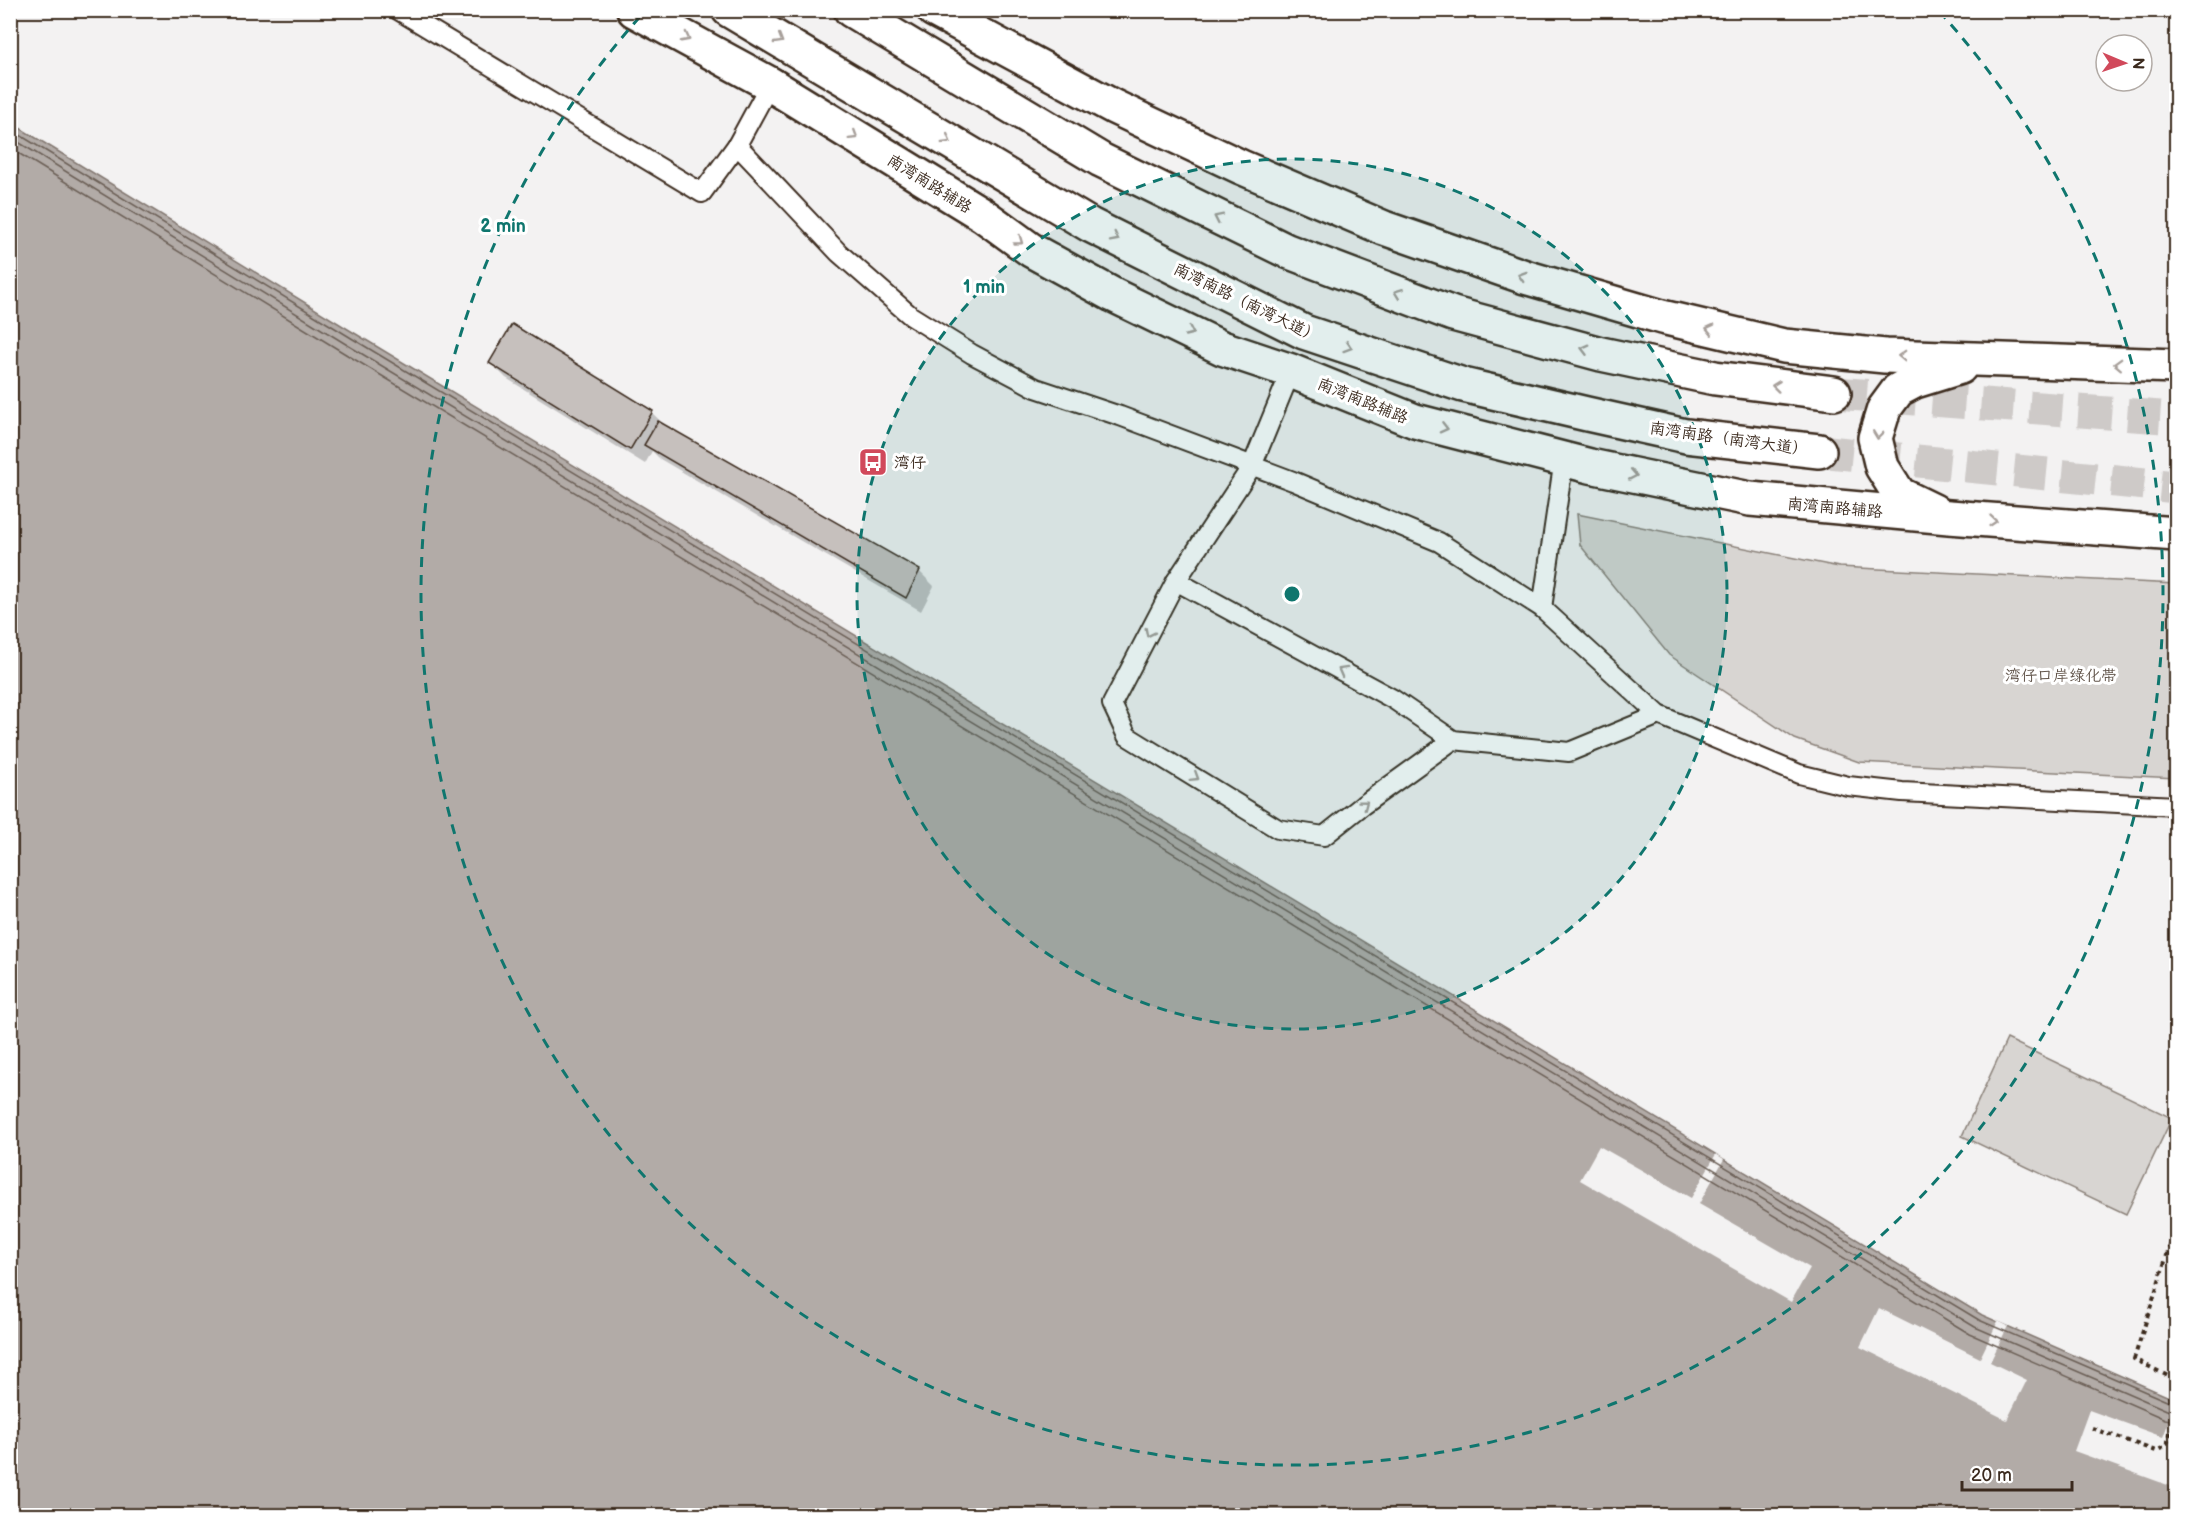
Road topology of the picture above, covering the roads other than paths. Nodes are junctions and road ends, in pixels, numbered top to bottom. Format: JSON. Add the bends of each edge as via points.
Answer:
{"nodes":[{"id":1,"x":398,"y":10,"type":"edge"},
{"id":2,"x":634,"y":10,"type":"edge"},
{"id":3,"x":729,"y":10,"type":"edge"},
{"id":4,"x":851,"y":10,"type":"edge"},
{"id":5,"x":934,"y":10,"type":"edge"},
{"id":6,"x":770,"y":84,"type":"junction"},
{"id":7,"x":737,"y":145,"type":"junction"},
{"id":8,"x":1984,"y":359,"type":"junction"},
{"id":9,"x":2176,"y":366,"type":"edge"},
{"id":10,"x":1291,"y":371,"type":"junction"},
{"id":11,"x":1834,"y":393,"type":"tunnel mouth"},
{"id":12,"x":1819,"y":451,"type":"tunnel mouth"},
{"id":13,"x":1564,"y":459,"type":"junction"},
{"id":14,"x":1252,"y":466,"type":"junction"},
{"id":15,"x":1948,"y":517,"type":"junction"},
{"id":16,"x":2176,"y":534,"type":"edge"},
{"id":17,"x":1176,"y":581,"type":"junction"},
{"id":18,"x":1542,"y":608,"type":"junction"},
{"id":19,"x":1659,"y":715,"type":"junction"},
{"id":20,"x":1454,"y":740,"type":"junction"},
{"id":21,"x":2176,"y":806,"type":"edge"}],
"edges":[{"from":1,"to":7,"type":"lane","via":[[702,193]]},
{"from":2,"to":6,"type":"main road","name":"南湾南路辅路","one_way":true},
{"from":3,"to":12,"type":"main road","name":"南湾南路（南湾大道）","one_way":true,"via":[[1090,225],[1304,333],[1463,385],[1575,412],[1686,436]]},
{"from":11,"to":4,"type":"main road","one_way":true,"via":[[1714,378],[1601,354],[1453,314],[1287,251],[1101,160]]},
{"from":8,"to":5,"type":"main road","one_way":true,"via":[[1885,356],[1784,346],[1662,317],[1525,277],[1384,228],[1241,167],[1114,107]]},
{"from":6,"to":7,"type":"lane"},
{"from":6,"to":10,"type":"main road","name":"南湾南路辅路","one_way":true,"via":[[983,215],[1031,250],[1102,290],[1222,348]]},
{"from":7,"to":14,"type":"lane","via":[[839,253],[911,316],[1036,388]]},
{"from":9,"to":8,"type":"main road","one_way":true},
{"from":8,"to":15,"type":"main road","one_way":true,"via":[[1898,390],[1884,409],[1875,438],[1881,467],[1899,494]]},
{"from":10,"to":13,"type":"main road","name":"南湾南路辅路","one_way":true,"via":[[1415,421]]},
{"from":10,"to":14,"type":"lane"},
{"from":13,"to":15,"type":"main road","name":"南湾南路辅路","one_way":true,"via":[[1750,499]]},
{"from":13,"to":18,"type":"lane"},
{"from":14,"to":17,"type":"lane"},
{"from":14,"to":18,"type":"lane","via":[[1439,542]]},
{"from":15,"to":16,"type":"main road","name":"南湾南路辅路","one_way":true},
{"from":20,"to":17,"type":"lane","one_way":true,"via":[[1393,699]]},
{"from":17,"to":20,"type":"lane","one_way":true,"via":[[1112,704],[1127,736],[1278,829],[1323,836]]},
{"from":18,"to":19,"type":"lane"},
{"from":19,"to":20,"type":"lane","via":[[1569,752]]},
{"from":19,"to":21,"type":"lane","via":[[1799,774],[1848,786]]}]}
